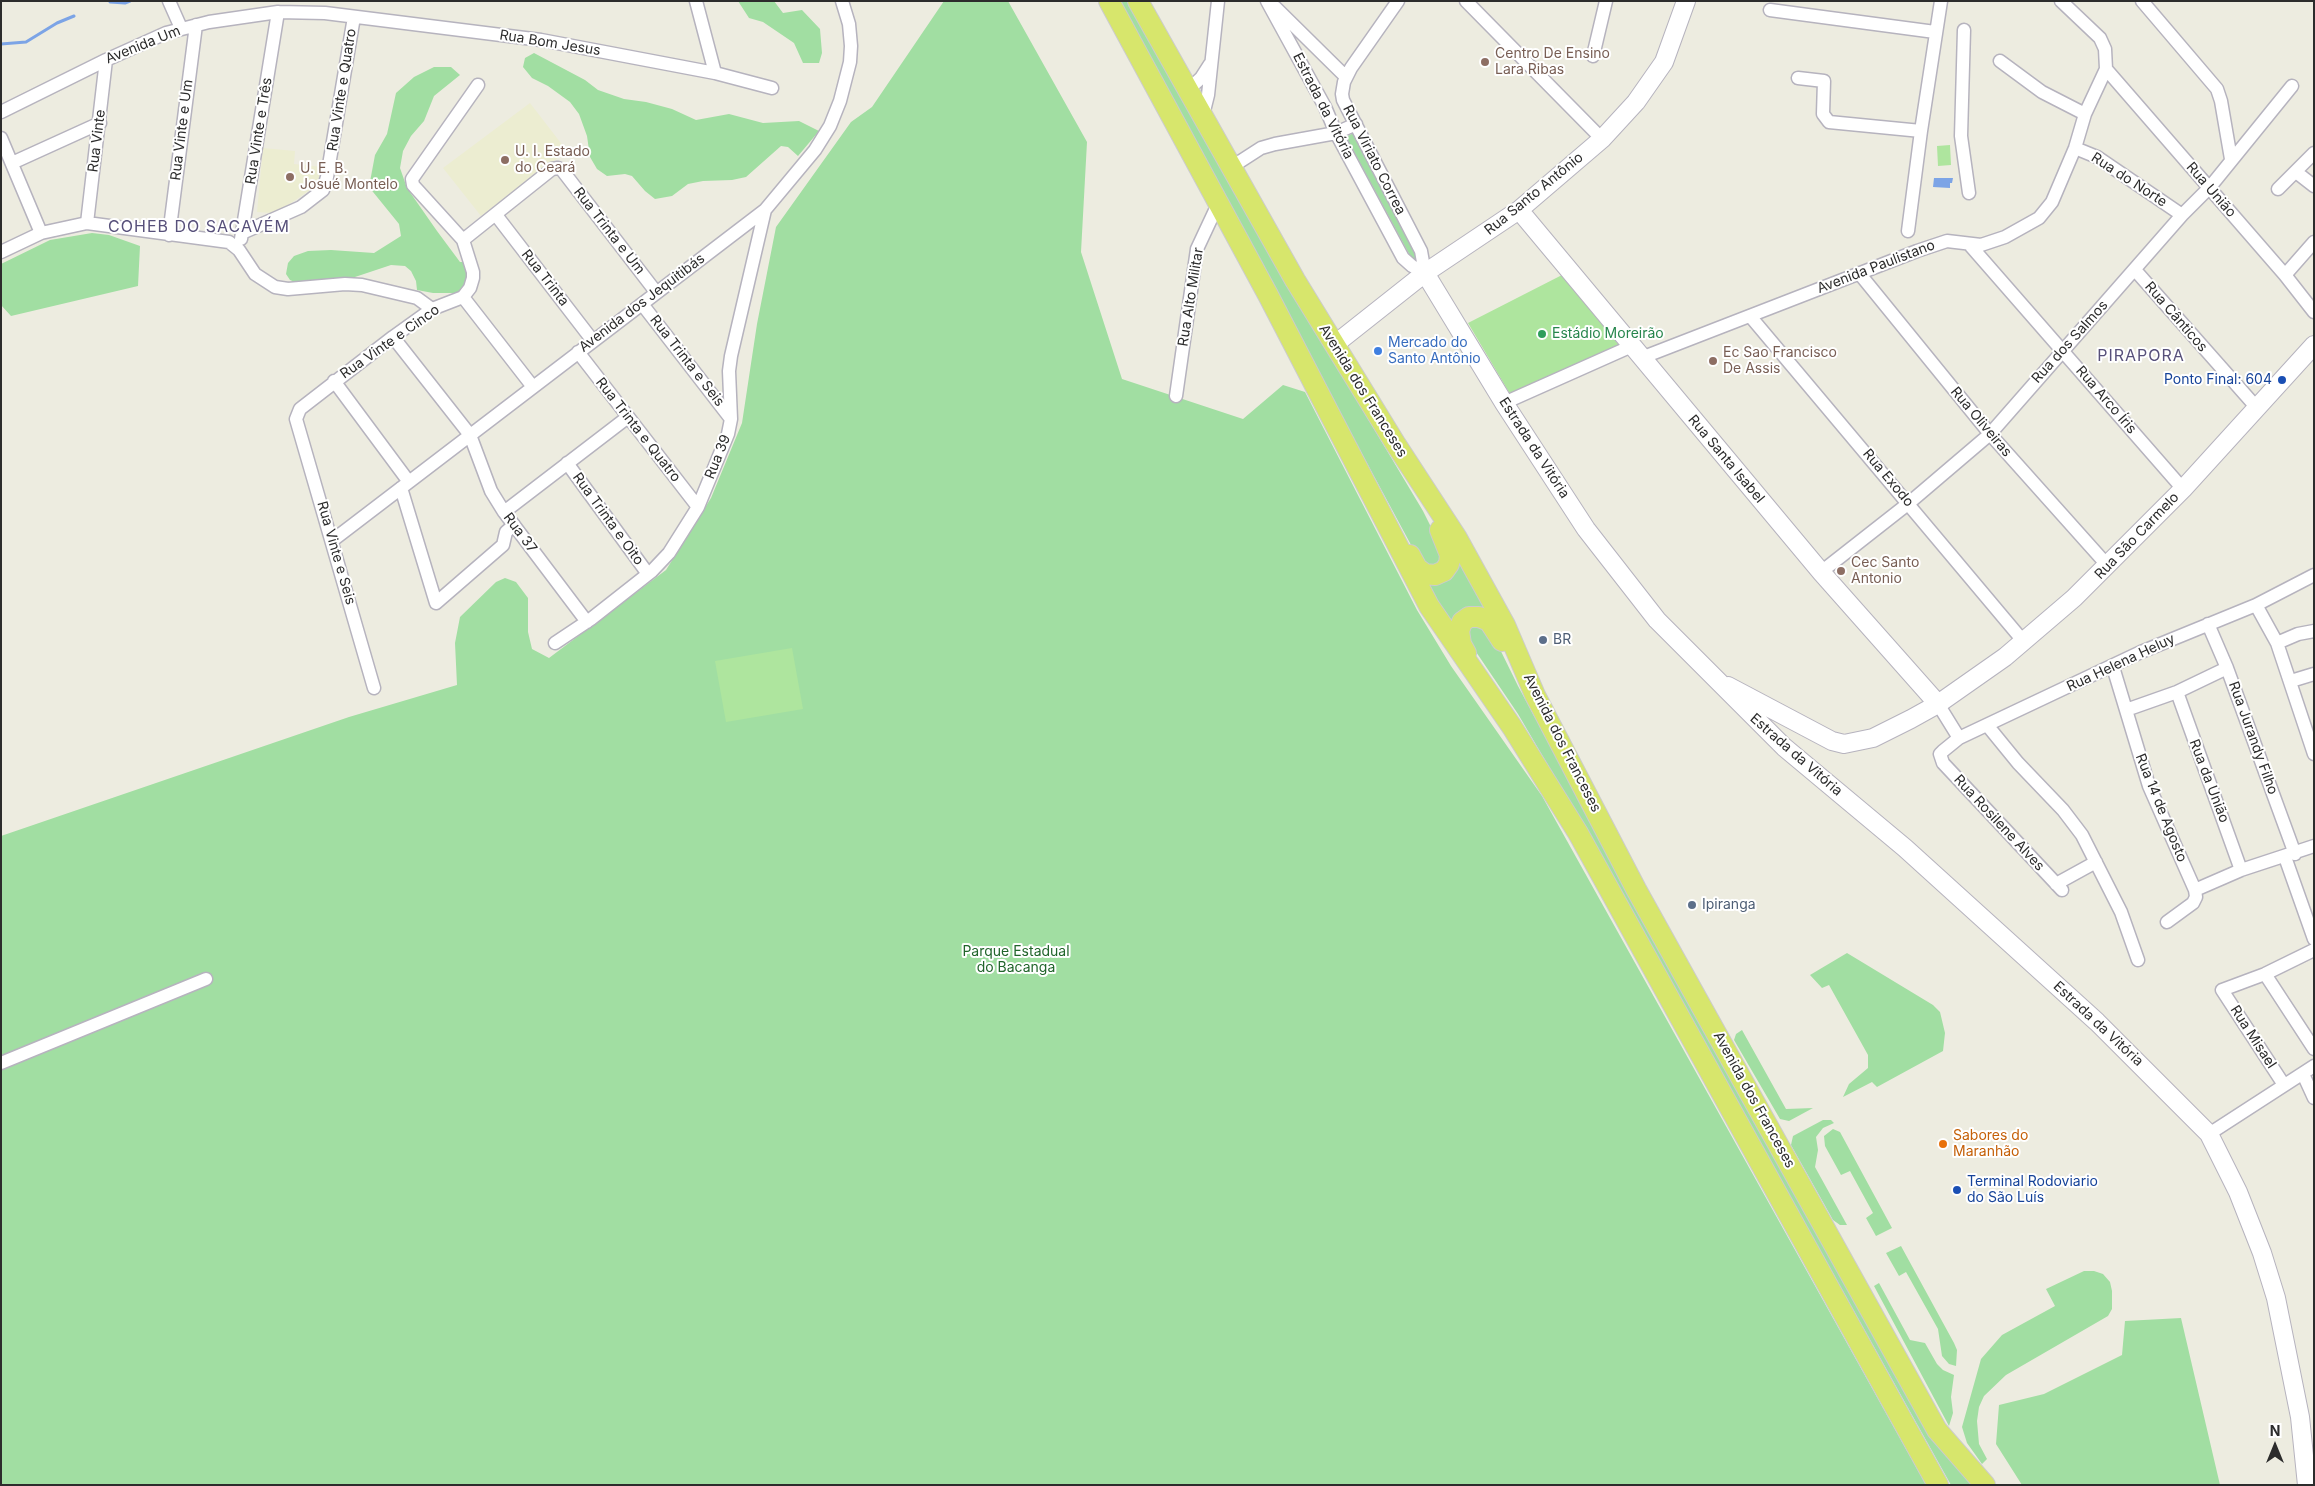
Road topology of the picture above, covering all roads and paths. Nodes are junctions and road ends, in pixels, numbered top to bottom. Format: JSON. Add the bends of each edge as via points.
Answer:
{"nodes":[{"id":1,"x":168,"y":1,"type":"edge"},
{"id":2,"x":696,"y":1,"type":"edge"},
{"id":3,"x":1108,"y":1,"type":"edge"},
{"id":4,"x":1138,"y":1,"type":"edge"},
{"id":5,"x":1218,"y":1,"type":"edge"},
{"id":6,"x":1268,"y":1,"type":"edge"},
{"id":7,"x":1398,"y":1,"type":"edge"},
{"id":8,"x":1466,"y":1,"type":"edge"},
{"id":9,"x":1606,"y":1,"type":"edge"},
{"id":10,"x":1686,"y":1,"type":"edge"},
{"id":11,"x":1941,"y":1,"type":"edge"},
{"id":12,"x":2060,"y":1,"type":"edge"},
{"id":13,"x":2142,"y":1,"type":"edge"},
{"id":14,"x":845,"y":3,"type":"edge"},
{"id":15,"x":324,"y":7,"type":"edge"},
{"id":16,"x":1770,"y":10,"type":"dead end"},
{"id":17,"x":278,"y":12,"type":"junction"},
{"id":18,"x":354,"y":17,"type":"junction"},
{"id":19,"x":196,"y":25,"type":"junction"},
{"id":20,"x":180,"y":28,"type":"junction"},
{"id":21,"x":1964,"y":30,"type":"dead end"},
{"id":22,"x":1935,"y":32,"type":"junction"},
{"id":23,"x":1593,"y":56,"type":"dead end"},
{"id":24,"x":106,"y":60,"type":"junction"},
{"id":25,"x":2000,"y":61,"type":"dead end"},
{"id":26,"x":1211,"y":62,"type":"junction"},
{"id":27,"x":2106,"y":69,"type":"junction"},
{"id":28,"x":716,"y":73,"type":"junction"},
{"id":29,"x":1346,"y":77,"type":"junction"},
{"id":30,"x":1798,"y":78,"type":"dead end"},
{"id":31,"x":478,"y":85,"type":"dead end"},
{"id":32,"x":2292,"y":86,"type":"dead end"},
{"id":33,"x":772,"y":88,"type":"dead end"},
{"id":34,"x":1187,"y":91,"type":"junction"},
{"id":35,"x":1,"y":112,"type":"edge"},
{"id":36,"x":2085,"y":114,"type":"junction"},
{"id":37,"x":1202,"y":119,"type":"junction"},
{"id":38,"x":100,"y":123,"type":"junction"},
{"id":39,"x":1356,"y":124,"type":"junction"},
{"id":40,"x":1921,"y":131,"type":"junction"},
{"id":41,"x":1336,"y":133,"type":"junction"},
{"id":42,"x":1,"y":138,"type":"edge"},
{"id":43,"x":1602,"y":138,"type":"junction"},
{"id":44,"x":2075,"y":148,"type":"junction"},
{"id":45,"x":2314,"y":154,"type":"edge"},
{"id":46,"x":2231,"y":159,"type":"junction"},
{"id":47,"x":12,"y":163,"type":"junction"},
{"id":48,"x":1230,"y":168,"type":"junction"},
{"id":49,"x":2296,"y":172,"type":"junction"},
{"id":50,"x":2314,"y":186,"type":"edge"},
{"id":51,"x":2210,"y":187,"type":"junction"},
{"id":52,"x":2278,"y":189,"type":"dead end"},
{"id":53,"x":1969,"y":193,"type":"dead end"},
{"id":54,"x":1219,"y":202,"type":"junction"},
{"id":55,"x":765,"y":210,"type":"junction"},
{"id":56,"x":1519,"y":210,"type":"junction"},
{"id":57,"x":496,"y":215,"type":"junction"},
{"id":58,"x":2182,"y":215,"type":"junction"},
{"id":59,"x":87,"y":223,"type":"junction"},
{"id":60,"x":1908,"y":231,"type":"dead end"},
{"id":61,"x":41,"y":233,"type":"junction"},
{"id":62,"x":242,"y":233,"type":"junction"},
{"id":63,"x":168,"y":235,"type":"junction"},
{"id":64,"x":463,"y":240,"type":"junction"},
{"id":65,"x":2314,"y":242,"type":"edge"},
{"id":66,"x":1969,"y":244,"type":"junction"},
{"id":67,"x":239,"y":250,"type":"junction"},
{"id":68,"x":1,"y":252,"type":"edge"},
{"id":69,"x":2135,"y":270,"type":"junction"},
{"id":70,"x":1424,"y":273,"type":"junction"},
{"id":71,"x":1858,"y":273,"type":"junction"},
{"id":72,"x":2285,"y":275,"type":"junction"},
{"id":73,"x":656,"y":292,"type":"junction"},
{"id":74,"x":463,"y":298,"type":"junction"},
{"id":75,"x":642,"y":304,"type":"junction"},
{"id":76,"x":432,"y":309,"type":"junction"},
{"id":77,"x":2314,"y":312,"type":"edge"},
{"id":78,"x":1750,"y":316,"type":"junction"},
{"id":79,"x":393,"y":336,"type":"junction"},
{"id":80,"x":593,"y":341,"type":"junction"},
{"id":81,"x":1334,"y":344,"type":"junction"},
{"id":82,"x":2314,"y":344,"type":"edge"},
{"id":83,"x":2063,"y":350,"type":"junction"},
{"id":84,"x":578,"y":352,"type":"junction"},
{"id":85,"x":1637,"y":352,"type":"junction"},
{"id":86,"x":334,"y":381,"type":"junction"},
{"id":87,"x":533,"y":387,"type":"junction"},
{"id":88,"x":1176,"y":396,"type":"dead end"},
{"id":89,"x":1504,"y":403,"type":"junction"},
{"id":90,"x":2257,"y":408,"type":"junction"},
{"id":91,"x":628,"y":417,"type":"junction"},
{"id":92,"x":296,"y":419,"type":"joint"},
{"id":93,"x":732,"y":419,"type":"junction"},
{"id":94,"x":1990,"y":434,"type":"junction"},
{"id":95,"x":470,"y":435,"type":"junction"},
{"id":96,"x":1395,"y":444,"type":"junction"},
{"id":97,"x":1352,"y":456,"type":"junction"},
{"id":98,"x":567,"y":463,"type":"junction"},
{"id":99,"x":405,"y":485,"type":"junction"},
{"id":100,"x":2183,"y":489,"type":"junction"},
{"id":101,"x":1909,"y":503,"type":"junction"},
{"id":102,"x":698,"y":507,"type":"junction"},
{"id":103,"x":504,"y":512,"type":"junction"},
{"id":104,"x":514,"y":525,"type":"junction"},
{"id":105,"x":333,"y":540,"type":"junction"},
{"id":106,"x":2108,"y":566,"type":"junction"},
{"id":107,"x":1822,"y":572,"type":"junction"},
{"id":108,"x":648,"y":574,"type":"junction"},
{"id":109,"x":2314,"y":575,"type":"edge"},
{"id":110,"x":2256,"y":605,"type":"junction"},
{"id":111,"x":587,"y":622,"type":"junction"},
{"id":112,"x":2208,"y":624,"type":"junction"},
{"id":113,"x":2314,"y":631,"type":"edge"},
{"id":114,"x":2024,"y":642,"type":"junction"},
{"id":115,"x":554,"y":643,"type":"dead end"},
{"id":116,"x":2277,"y":643,"type":"junction"},
{"id":117,"x":2113,"y":667,"type":"junction"},
{"id":118,"x":2227,"y":668,"type":"junction"},
{"id":119,"x":2314,"y":674,"type":"edge"},
{"id":120,"x":1714,"y":679,"type":"junction"},
{"id":121,"x":2291,"y":681,"type":"junction"},
{"id":122,"x":374,"y":688,"type":"dead end"},
{"id":123,"x":2177,"y":692,"type":"junction"},
{"id":124,"x":1535,"y":695,"type":"junction"},
{"id":125,"x":1938,"y":704,"type":"junction"},
{"id":126,"x":2126,"y":710,"type":"junction"},
{"id":127,"x":1986,"y":725,"type":"junction"},
{"id":128,"x":1512,"y":727,"type":"junction"},
{"id":129,"x":1959,"y":738,"type":"junction"},
{"id":130,"x":2314,"y":754,"type":"edge"},
{"id":131,"x":1943,"y":763,"type":"joint"},
{"id":132,"x":2314,"y":846,"type":"edge"},
{"id":133,"x":2290,"y":855,"type":"junction"},
{"id":134,"x":2096,"y":862,"type":"junction"},
{"id":135,"x":2241,"y":870,"type":"junction"},
{"id":136,"x":2195,"y":890,"type":"junction"},
{"id":137,"x":2168,"y":922,"type":"dead end"},
{"id":138,"x":2314,"y":939,"type":"edge"},
{"id":139,"x":2314,"y":950,"type":"edge"},
{"id":140,"x":2138,"y":960,"type":"dead end"},
{"id":141,"x":2265,"y":974,"type":"junction"},
{"id":142,"x":206,"y":979,"type":"dead end"},
{"id":143,"x":2314,"y":1049,"type":"edge"},
{"id":144,"x":1,"y":1063,"type":"edge"},
{"id":145,"x":2314,"y":1066,"type":"edge"},
{"id":146,"x":2303,"y":1074,"type":"junction"},
{"id":147,"x":2284,"y":1085,"type":"junction"},
{"id":148,"x":2314,"y":1098,"type":"edge"},
{"id":149,"x":2209,"y":1134,"type":"junction"},
{"id":150,"x":1938,"y":1485,"type":"edge"},
{"id":151,"x":1985,"y":1485,"type":"edge"},
{"id":152,"x":2307,"y":1485,"type":"edge"}],
"edges":[{"from":1,"to":20,"type":"street"},
{"from":2,"to":28,"type":"street"},
{"from":3,"to":54,"type":"main road","name":"Avenida dos Franceses"},
{"from":4,"to":34,"type":"main road","name":"Avenida dos Franceses"},
{"from":5,"to":26,"type":"street"},
{"from":6,"to":29,"type":"street"},
{"from":6,"to":41,"type":"street","name":"Estrada da Vitória"},
{"from":7,"to":29,"type":"street","name":"Rua Viriato Correa"},
{"from":8,"to":43,"type":"street"},
{"from":9,"to":23,"type":"street"},
{"from":10,"to":43,"type":"street","name":"Rua Santo Antônio","via":[[1664,62],[1636,102]]},
{"from":11,"to":22,"type":"street"},
{"from":12,"to":27,"type":"street","via":[[2100,38],[2105,49]]},
{"from":13,"to":46,"type":"street","via":[[2217,89]]},
{"from":14,"to":55,"type":"street","name":"Avenida dos Jequitibás","via":[[851,46],[837,109],[815,150]]},
{"from":15,"to":17,"type":"street","name":"Avenida Um"},
{"from":15,"to":18,"type":"street","name":"Rua Bom Jesus"},
{"from":16,"to":22,"type":"street"},
{"from":17,"to":19,"type":"street","name":"Avenida Um"},
{"from":17,"to":62,"type":"street","name":"Rua Vinte e Três"},
{"from":18,"to":28,"type":"street","name":"Rua Bom Jesus","via":[[541,40]]},
{"from":18,"to":62,"type":"street","name":"Rua Vinte e Quatro","via":[[327,177],[322,190],[301,207]]},
{"from":19,"to":20,"type":"street","name":"Avenida Um"},
{"from":19,"to":63,"type":"street","name":"Rua Vinte e Um"},
{"from":20,"to":24,"type":"street","name":"Avenida Um"},
{"from":21,"to":53,"type":"street","via":[[1961,136]]},
{"from":22,"to":40,"type":"street"},
{"from":24,"to":35,"type":"street","name":"Avenida Um"},
{"from":24,"to":38,"type":"street","name":"Rua Vinte"},
{"from":25,"to":36,"type":"street","via":[[2042,92]]},
{"from":26,"to":34,"type":"street"},
{"from":26,"to":37,"type":"street"},
{"from":27,"to":36,"type":"street","name":"Avenida Paulistano"},
{"from":27,"to":51,"type":"street","name":"Rua União"},
{"from":28,"to":33,"type":"street","name":"Rua Bom Jesus"},
{"from":29,"to":39,"type":"street","name":"Rua Viriato Correa","via":[[1342,88],[1343,100]]},
{"from":30,"to":40,"type":"street","via":[[1824,81],[1823,114],[1829,122]]},
{"from":31,"to":64,"type":"street","via":[[412,179],[413,185]]},
{"from":32,"to":46,"type":"street","name":"Rua dos Salmos"},
{"from":34,"to":37,"type":"main road","name":"Avenida dos Franceses"},
{"from":36,"to":44,"type":"street","name":"Avenida Paulistano"},
{"from":37,"to":48,"type":"main road","name":"Avenida dos Franceses"},
{"from":38,"to":47,"type":"street"},
{"from":38,"to":59,"type":"street","name":"Rua Vinte"},
{"from":39,"to":41,"type":"street"},
{"from":39,"to":70,"type":"street","name":"Rua Viriato Correa","via":[[1421,251]]},
{"from":40,"to":60,"type":"street"},
{"from":41,"to":48,"type":"street","via":[[1275,144],[1247,155]]},
{"from":41,"to":70,"type":"street","name":"Estrada da Vitória","via":[[1404,258]]},
{"from":42,"to":47,"type":"street"},
{"from":43,"to":56,"type":"street","name":"Rua Santo Antônio"},
{"from":44,"to":58,"type":"street","name":"Rua do Norte","via":[[2097,157]]},
{"from":44,"to":66,"type":"street","name":"Avenida Paulistano","via":[[2052,202],[2039,218],[2005,237]]},
{"from":45,"to":49,"type":"street"},
{"from":46,"to":51,"type":"street","name":"Rua dos Salmos"},
{"from":47,"to":61,"type":"street"},
{"from":48,"to":81,"type":"main road","name":"Avenida dos Franceses"},
{"from":49,"to":50,"type":"street"},
{"from":49,"to":52,"type":"street"},
{"from":51,"to":58,"type":"street","name":"Rua dos Salmos"},
{"from":51,"to":72,"type":"street","name":"Rua União"},
{"from":54,"to":88,"type":"street","name":"Rua Alto Militar","via":[[1197,249]]},
{"from":54,"to":97,"type":"main road","name":"Avenida dos Franceses"},
{"from":55,"to":73,"type":"street","name":"Avenida dos Jequitibás"},
{"from":55,"to":93,"type":"street","name":"Rua 39","via":[[731,356]]},
{"from":56,"to":70,"type":"street","name":"Rua Santo Antônio"},
{"from":56,"to":85,"type":"street","name":"Rua Santa Isabel"},
{"from":57,"to":64,"type":"street"},
{"from":57,"to":73,"type":"street","name":"Rua Trinta e Um","via":[[558,168]]},
{"from":57,"to":80,"type":"street","name":"Rua Trinta"},
{"from":58,"to":69,"type":"street","name":"Rua dos Salmos"},
{"from":59,"to":61,"type":"street"},
{"from":59,"to":63,"type":"street"},
{"from":61,"to":68,"type":"street"},
{"from":62,"to":67,"type":"street","name":"Rua Vinte e Três"},
{"from":63,"to":67,"type":"street","via":[[225,241]]},
{"from":64,"to":74,"type":"street","via":[[474,278]]},
{"from":65,"to":72,"type":"street"},
{"from":66,"to":71,"type":"street","name":"Avenida Paulistano","via":[[1947,241]]},
{"from":66,"to":83,"type":"street","name":"Rua Arco Íris"},
{"from":67,"to":76,"type":"street","via":[[255,274],[275,287],[362,285],[417,298]]},
{"from":69,"to":83,"type":"street","name":"Rua dos Salmos"},
{"from":69,"to":90,"type":"street","name":"Rua Cânticos"},
{"from":70,"to":81,"type":"street","name":"Rua Santo Antônio"},
{"from":70,"to":89,"type":"street","name":"Estrada da Vitória"},
{"from":71,"to":78,"type":"street","name":"Avenida Paulistano"},
{"from":71,"to":94,"type":"street","name":"Rua Oliveiras"},
{"from":72,"to":77,"type":"street","name":"Rua União"},
{"from":73,"to":75,"type":"street","name":"Avenida dos Jequitibás"},
{"from":74,"to":76,"type":"street","name":"Rua Vinte e Cinco"},
{"from":74,"to":87,"type":"street"},
{"from":75,"to":80,"type":"street","name":"Avenida dos Jequitibás"},
{"from":75,"to":93,"type":"street","name":"Rua Trinta e Seis"},
{"from":76,"to":79,"type":"street","name":"Rua Vinte e Cinco"},
{"from":78,"to":85,"type":"street","name":"Avenida Paulistano"},
{"from":78,"to":101,"type":"street","name":"Rua Exodo"},
{"from":79,"to":86,"type":"street","name":"Rua Vinte e Cinco"},
{"from":79,"to":95,"type":"street","name":"Rua 37"},
{"from":80,"to":84,"type":"street","name":"Avenida dos Jequitibás"},
{"from":81,"to":96,"type":"main road","name":"Avenida dos Franceses"},
{"from":82,"to":90,"type":"street","name":"Rua São Carmelo"},
{"from":83,"to":94,"type":"street","name":"Rua dos Salmos"},
{"from":83,"to":100,"type":"street","name":"Rua Arco Íris"},
{"from":84,"to":87,"type":"street","name":"Avenida dos Jequitibás"},
{"from":84,"to":91,"type":"street","name":"Rua Trinta e Quatro"},
{"from":85,"to":89,"type":"street","name":"Avenida Paulistano"},
{"from":85,"to":107,"type":"street","name":"Rua Santa Isabel"},
{"from":86,"to":92,"type":"street","name":"Rua Vinte e Cinco","via":[[300,409]]},
{"from":86,"to":99,"type":"street"},
{"from":87,"to":95,"type":"street","name":"Avenida dos Jequitibás"},
{"from":89,"to":120,"type":"street","name":"Estrada da Vitória","via":[[1616,569],[1657,620]]},
{"from":90,"to":100,"type":"street","name":"Rua São Carmelo"},
{"from":91,"to":98,"type":"street","name":"Rua Trinta e Oito"},
{"from":91,"to":102,"type":"street","name":"Rua Trinta e Quatro"},
{"from":92,"to":105,"type":"street","name":"Rua Vinte e Seis"},
{"from":93,"to":102,"type":"street","name":"Rua 39"},
{"from":94,"to":101,"type":"street","name":"Rua dos Salmos"},
{"from":94,"to":106,"type":"street","name":"Rua Oliveiras"},
{"from":95,"to":99,"type":"street","name":"Avenida dos Jequitibás"},
{"from":95,"to":103,"type":"street","name":"Rua 37","via":[[485,479]]},
{"from":96,"to":97,"type":"main road","via":[[1449,549],[1449,564],[1440,574],[1430,576],[1417,568]]},
{"from":96,"to":124,"type":"main road","name":"Avenida dos Franceses","via":[[1457,538],[1505,625]]},
{"from":97,"to":128,"type":"main road","name":"Avenida dos Franceses","via":[[1429,606]]},
{"from":98,"to":103,"type":"street","name":"Rua Trinta e Oito"},
{"from":98,"to":108,"type":"street","name":"Rua Trinta e Oito"},
{"from":99,"to":104,"type":"street","via":[[436,603],[503,545],[506,532]]},
{"from":99,"to":105,"type":"street","name":"Avenida dos Jequitibás"},
{"from":100,"to":106,"type":"street","name":"Rua São Carmelo"},
{"from":101,"to":107,"type":"street","name":"Rua dos Salmos"},
{"from":101,"to":114,"type":"street","name":"Rua Exodo"},
{"from":102,"to":108,"type":"street","name":"Rua 39","via":[[669,554]]},
{"from":103,"to":104,"type":"street","name":"Rua 37"},
{"from":104,"to":111,"type":"street","name":"Rua 37"},
{"from":105,"to":122,"type":"street","name":"Rua Vinte e Seis"},
{"from":106,"to":114,"type":"street","name":"Rua São Carmelo"},
{"from":107,"to":125,"type":"street","name":"Rua Santa Isabel"},
{"from":108,"to":111,"type":"street","name":"Rua 39"},
{"from":109,"to":110,"type":"street","name":"Rua Helena Heluy"},
{"from":110,"to":112,"type":"street","name":"Rua Helena Heluy"},
{"from":110,"to":116,"type":"street"},
{"from":111,"to":115,"type":"street","name":"Rua 39"},
{"from":112,"to":117,"type":"street","name":"Rua Helena Heluy"},
{"from":112,"to":118,"type":"street","name":"Rua Jurandy Filho"},
{"from":113,"to":116,"type":"street"},
{"from":114,"to":125,"type":"street","name":"Rua São Carmelo"},
{"from":116,"to":121,"type":"street"},
{"from":117,"to":126,"type":"street","name":"Rua 14 de Agosto"},
{"from":117,"to":127,"type":"street","name":"Rua Helena Heluy"},
{"from":118,"to":123,"type":"street"},
{"from":118,"to":133,"type":"street","name":"Rua Jurandy Filho"},
{"from":119,"to":121,"type":"street"},
{"from":120,"to":125,"type":"street","name":"Rua São Carmelo","via":[[1832,741],[1844,744],[1886,732]]},
{"from":120,"to":149,"type":"street","name":"Estrada da Vitória","via":[[1784,747],[1905,848],[2097,1022]]},
{"from":121,"to":130,"type":"street"},
{"from":123,"to":126,"type":"street"},
{"from":123,"to":135,"type":"street","name":"Rua da União"},
{"from":124,"to":128,"type":"main road","via":[[1492,624],[1479,617],[1466,619],[1459,631],[1461,644]]},
{"from":124,"to":151,"type":"main road","name":"Avenida dos Franceses","via":[[1636,889],[1937,1430]]},
{"from":125,"to":129,"type":"street"},
{"from":126,"to":136,"type":"street","name":"Rua 14 de Agosto","via":[[2149,786]]},
{"from":127,"to":129,"type":"street","name":"Rua Helena Heluy"},
{"from":127,"to":134,"type":"street","via":[[2064,810],[2082,834]]},
{"from":128,"to":150,"type":"main road","name":"Avenida dos Franceses","via":[[1578,834]]},
{"from":129,"to":131,"type":"street","name":"Rua Helena Heluy","via":[[1940,754]]},
{"from":131,"to":134,"type":"street","name":"Rua Rosilene Alves","via":[[2059,887]]},
{"from":132,"to":133,"type":"street"},
{"from":133,"to":135,"type":"street"},
{"from":133,"to":138,"type":"street","name":"Rua Jurandy Filho"},
{"from":134,"to":140,"type":"street","via":[[2121,912]]},
{"from":135,"to":136,"type":"street"},
{"from":136,"to":137,"type":"street","via":[[2193,903]]},
{"from":139,"to":141,"type":"street"},
{"from":141,"to":143,"type":"street"},
{"from":141,"to":147,"type":"street","name":"Rua Misael","via":[[2222,990]]},
{"from":142,"to":144,"type":"street"},
{"from":145,"to":146,"type":"street"},
{"from":146,"to":147,"type":"street"},
{"from":146,"to":148,"type":"street"},
{"from":147,"to":149,"type":"street"},
{"from":149,"to":152,"type":"street","name":"Estrada da Vitória","via":[[2238,1192],[2276,1298],[2300,1417]]}]}
